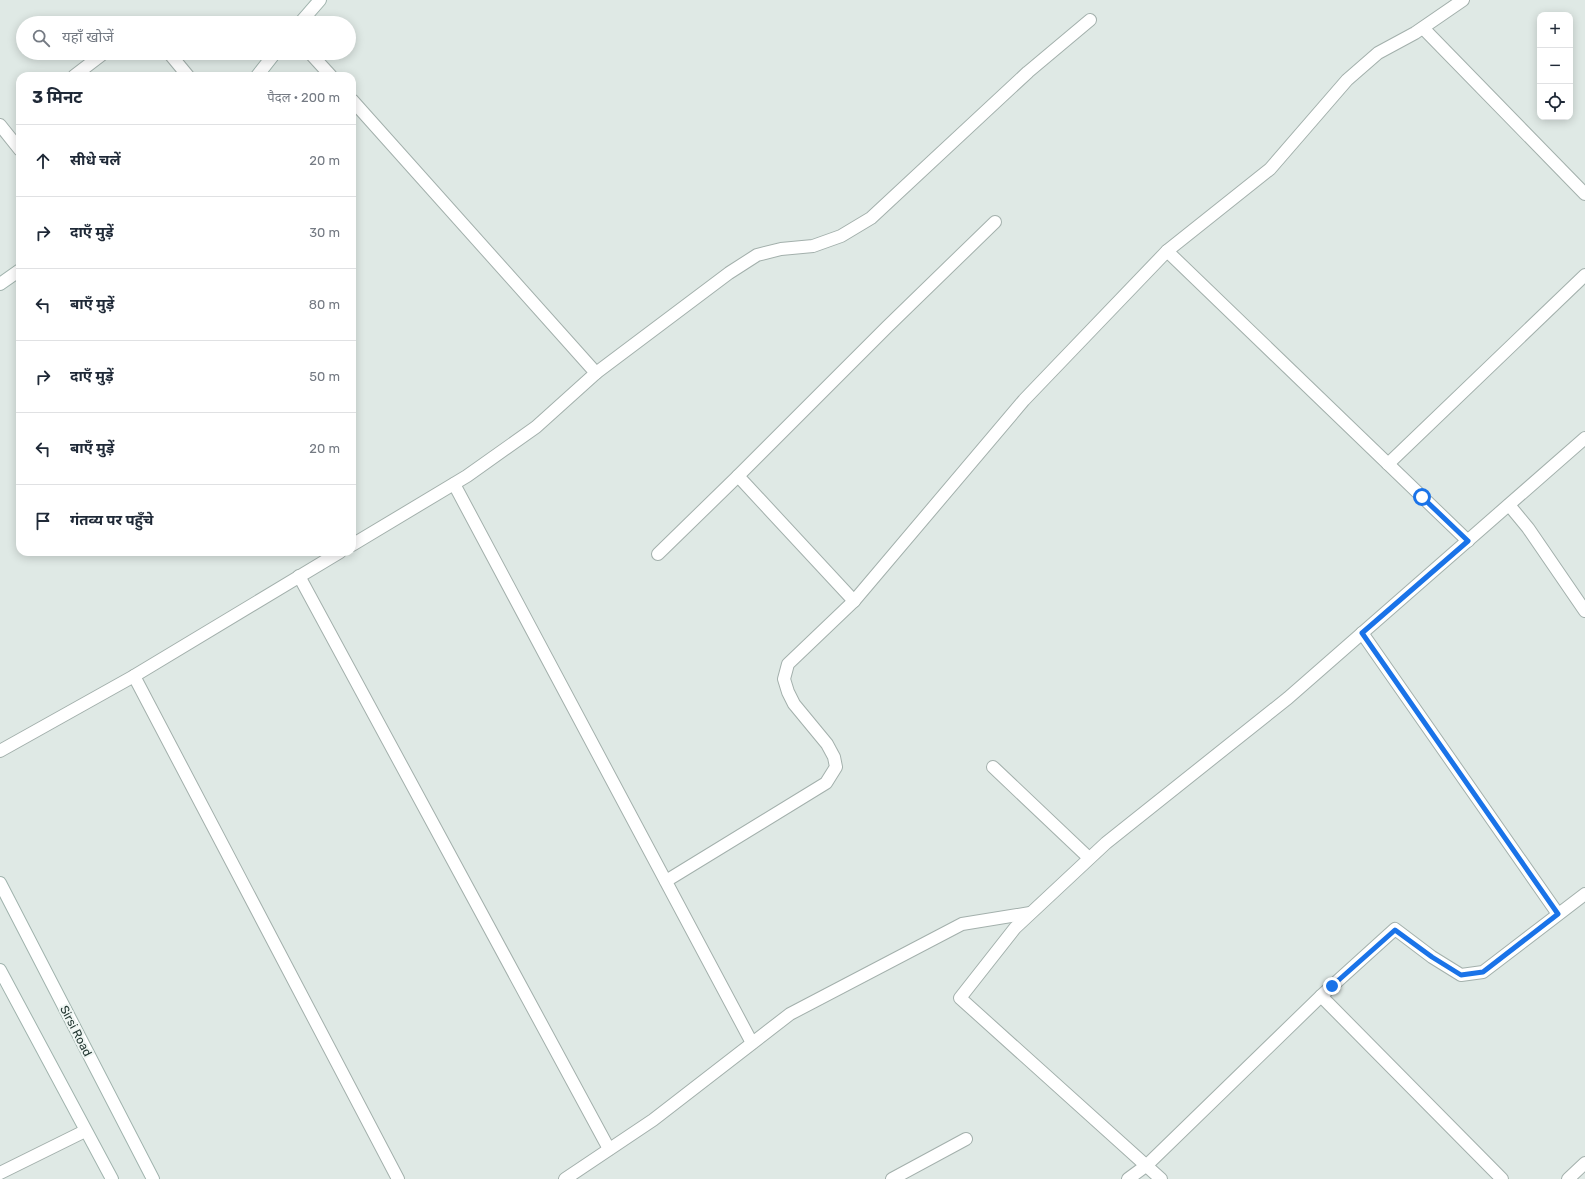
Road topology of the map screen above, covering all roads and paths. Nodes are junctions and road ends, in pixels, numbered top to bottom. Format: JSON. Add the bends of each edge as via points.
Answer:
{"nodes":[{"id":1,"x":320,"y":0,"type":"edge"},
{"id":2,"x":1463,"y":0,"type":"edge"},
{"id":3,"x":306,"y":16,"type":"edge"},
{"id":4,"x":1090,"y":20,"type":"dead end"},
{"id":5,"x":1423,"y":28,"type":"junction"},
{"id":6,"x":95,"y":60,"type":"edge"},
{"id":7,"x":175,"y":60,"type":"edge"},
{"id":8,"x":270,"y":60,"type":"edge"},
{"id":9,"x":316,"y":60,"type":"edge"},
{"id":10,"x":79,"y":72,"type":"edge"},
{"id":11,"x":185,"y":72,"type":"edge"},
{"id":12,"x":260,"y":72,"type":"edge"},
{"id":13,"x":327,"y":72,"type":"edge"},
{"id":14,"x":356,"y":104,"type":"edge"},
{"id":15,"x":0,"y":125,"type":"edge"},
{"id":16,"x":16,"y":145,"type":"edge"},
{"id":17,"x":1585,"y":194,"type":"edge"},
{"id":18,"x":994,"y":222,"type":"dead end"},
{"id":19,"x":1167,"y":251,"type":"junction"},
{"id":20,"x":16,"y":273,"type":"edge"},
{"id":21,"x":1585,"y":275,"type":"edge"},
{"id":22,"x":0,"y":284,"type":"edge"},
{"id":23,"x":596,"y":373,"type":"junction"},
{"id":24,"x":1585,"y":438,"type":"edge"},
{"id":25,"x":1388,"y":464,"type":"junction"},
{"id":26,"x":738,"y":476,"type":"junction"},
{"id":27,"x":454,"y":484,"type":"junction"},
{"id":28,"x":1509,"y":505,"type":"junction"},
{"id":29,"x":1468,"y":541,"type":"junction"},
{"id":30,"x":356,"y":543,"type":"edge"},
{"id":31,"x":658,"y":554,"type":"dead end"},
{"id":32,"x":333,"y":556,"type":"edge"},
{"id":33,"x":299,"y":576,"type":"junction"},
{"id":34,"x":854,"y":600,"type":"junction"},
{"id":35,"x":1585,"y":610,"type":"edge"},
{"id":36,"x":1362,"y":633,"type":"junction"},
{"id":37,"x":134,"y":676,"type":"junction"},
{"id":38,"x":0,"y":751,"type":"edge"},
{"id":39,"x":993,"y":767,"type":"dead end"},
{"id":40,"x":1090,"y":858,"type":"junction"},
{"id":41,"x":666,"y":881,"type":"junction"},
{"id":42,"x":0,"y":883,"type":"edge"},
{"id":43,"x":1585,"y":894,"type":"edge"},
{"id":44,"x":1031,"y":913,"type":"junction"},
{"id":45,"x":1558,"y":914,"type":"junction"},
{"id":46,"x":0,"y":970,"type":"edge"},
{"id":47,"x":1321,"y":996,"type":"junction"},
{"id":48,"x":752,"y":1043,"type":"junction"},
{"id":49,"x":85,"y":1131,"type":"junction"},
{"id":50,"x":966,"y":1139,"type":"dead end"},
{"id":51,"x":609,"y":1149,"type":"junction"},
{"id":52,"x":1585,"y":1164,"type":"edge"},
{"id":53,"x":1147,"y":1165,"type":"junction"},
{"id":54,"x":0,"y":1173,"type":"edge"},
{"id":55,"x":112,"y":1179,"type":"edge"},
{"id":56,"x":153,"y":1179,"type":"edge"},
{"id":57,"x":398,"y":1179,"type":"edge"},
{"id":58,"x":565,"y":1179,"type":"edge"},
{"id":59,"x":892,"y":1179,"type":"edge"},
{"id":60,"x":1128,"y":1179,"type":"edge"},
{"id":61,"x":1161,"y":1179,"type":"edge"},
{"id":62,"x":1502,"y":1179,"type":"edge"},
{"id":63,"x":1568,"y":1179,"type":"edge"}],
"edges":[{"from":1,"to":3,"type":"street"},
{"from":2,"to":5,"type":"street"},
{"from":4,"to":23,"type":"street","via":[[1028,72],[871,218],[841,236],[813,246],[781,249],[757,255],[729,273]]},
{"from":5,"to":17,"type":"street"},
{"from":5,"to":19,"type":"street","via":[[1378,53],[1347,80],[1270,169]]},
{"from":6,"to":10,"type":"street"},
{"from":7,"to":11,"type":"street"},
{"from":8,"to":12,"type":"street"},
{"from":9,"to":13,"type":"street"},
{"from":14,"to":23,"type":"street"},
{"from":15,"to":16,"type":"street"},
{"from":18,"to":26,"type":"street"},
{"from":19,"to":25,"type":"street"},
{"from":19,"to":34,"type":"street","via":[[1024,400]]},
{"from":20,"to":22,"type":"street"},
{"from":21,"to":25,"type":"street"},
{"from":23,"to":27,"type":"street","via":[[536,426]]},
{"from":24,"to":28,"type":"street"},
{"from":25,"to":29,"type":"street"},
{"from":26,"to":31,"type":"street"},
{"from":26,"to":34,"type":"street"},
{"from":27,"to":30,"type":"street"},
{"from":27,"to":41,"type":"street"},
{"from":28,"to":29,"type":"street"},
{"from":28,"to":35,"type":"street"},
{"from":29,"to":36,"type":"street"},
{"from":32,"to":33,"type":"street"},
{"from":33,"to":37,"type":"street"},
{"from":33,"to":51,"type":"street"},
{"from":34,"to":41,"type":"street","via":[[788,664],[784,679],[794,704],[827,744],[834,757],[836,767],[826,783]]},
{"from":36,"to":40,"type":"street","via":[[1288,698]]},
{"from":36,"to":45,"type":"street"},
{"from":37,"to":38,"type":"street"},
{"from":37,"to":57,"type":"street"},
{"from":39,"to":40,"type":"street"},
{"from":40,"to":44,"type":"street"},
{"from":41,"to":48,"type":"street"},
{"from":42,"to":56,"type":"street","name":"Sirsi Road"},
{"from":43,"to":45,"type":"street"},
{"from":44,"to":48,"type":"street","via":[[962,924],[790,1014]]},
{"from":44,"to":53,"type":"street","via":[[1015,928],[960,998]]},
{"from":45,"to":47,"type":"street","via":[[1483,972],[1461,975],[1395,930]]},
{"from":46,"to":49,"type":"street"},
{"from":47,"to":53,"type":"street"},
{"from":47,"to":62,"type":"street"},
{"from":48,"to":51,"type":"street","via":[[653,1120]]},
{"from":49,"to":54,"type":"street"},
{"from":49,"to":55,"type":"street"},
{"from":50,"to":59,"type":"street"},
{"from":51,"to":58,"type":"street"},
{"from":52,"to":63,"type":"street"},
{"from":53,"to":60,"type":"street"},
{"from":53,"to":61,"type":"street"}]}
